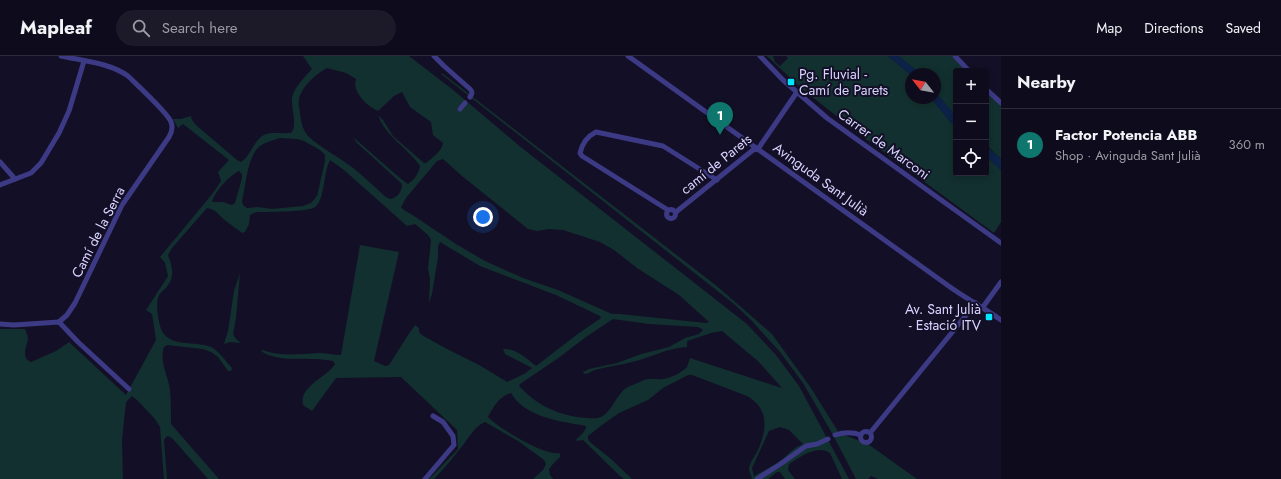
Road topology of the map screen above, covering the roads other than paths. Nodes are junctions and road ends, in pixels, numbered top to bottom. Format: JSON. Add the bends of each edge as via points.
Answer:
{"nodes":[{"id":1,"x":61,"y":56,"type":"edge"},
{"id":2,"x":434,"y":56,"type":"edge"},
{"id":3,"x":628,"y":56,"type":"edge"},
{"id":4,"x":760,"y":56,"type":"edge"},
{"id":5,"x":955,"y":56,"type":"edge"},
{"id":6,"x":84,"y":61,"type":"junction"},
{"id":7,"x":966,"y":68,"type":"edge"},
{"id":8,"x":989,"y":91,"type":"edge"},
{"id":9,"x":797,"y":92,"type":"junction"},
{"id":10,"x":470,"y":97,"type":"dead end"},
{"id":11,"x":465,"y":103,"type":"dead end"},
{"id":12,"x":1001,"y":103,"type":"edge"},
{"id":13,"x":460,"y":109,"type":"dead end"},
{"id":14,"x":758,"y":149,"type":"junction"},
{"id":15,"x":0,"y":162,"type":"edge"},
{"id":16,"x":15,"y":179,"type":"junction"},
{"id":17,"x":717,"y":180,"type":"junction"},
{"id":18,"x":0,"y":185,"type":"edge"},
{"id":19,"x":668,"y":210,"type":"junction"},
{"id":20,"x":676,"y":212,"type":"junction"},
{"id":21,"x":1001,"y":243,"type":"edge"},
{"id":22,"x":1001,"y":282,"type":"edge"},
{"id":23,"x":976,"y":303,"type":"junction"},
{"id":24,"x":983,"y":307,"type":"junction"},
{"id":25,"x":1001,"y":320,"type":"edge"},
{"id":26,"x":59,"y":322,"type":"junction"},
{"id":27,"x":0,"y":324,"type":"edge"},
{"id":28,"x":129,"y":389,"type":"dead end"},
{"id":29,"x":434,"y":416,"type":"dead end"},
{"id":30,"x":870,"y":433,"type":"junction"},
{"id":31,"x":835,"y":435,"type":"dead end"},
{"id":32,"x":861,"y":435,"type":"junction"},
{"id":33,"x":828,"y":439,"type":"dead end"},
{"id":34,"x":425,"y":479,"type":"edge"},
{"id":35,"x":757,"y":479,"type":"edge"}],
"edges":[{"from":1,"to":6,"type":"street","name":"Camí de la Serra"},
{"from":2,"to":10,"type":"street","via":[[472,91]]},
{"from":3,"to":14,"type":"street","name":"Avinguda Sant Julià"},
{"from":4,"to":9,"type":"street","name":"Carrer de Marconi"},
{"from":5,"to":7,"type":"street"},
{"from":6,"to":16,"type":"street","via":[[69,111],[49,150],[36,168]]},
{"from":6,"to":26,"type":"street","name":"Camí de la Serra","via":[[114,68],[128,76],[169,118],[172,132],[122,205],[75,303]]},
{"from":8,"to":12,"type":"street"},
{"from":9,"to":14,"type":"street","name":"camí de Parets"},
{"from":9,"to":21,"type":"street","name":"Carrer de Marconi","via":[[845,131]]},
{"from":11,"to":13,"type":"street"},
{"from":14,"to":17,"type":"street","name":"camí de Parets","via":[[752,151]]},
{"from":14,"to":23,"type":"street","name":"Avinguda Sant Julià"},
{"from":15,"to":16,"type":"street"},
{"from":16,"to":18,"type":"street"},
{"from":17,"to":19,"type":"street","via":[[663,146],[596,132],[588,138],[581,148],[582,156]]},
{"from":17,"to":20,"type":"street","name":"camí de Parets"},
{"from":19,"to":20,"type":"street"},
{"from":19,"to":20,"type":"street","via":[[667,215],[671,218],[675,217]]},
{"from":22,"to":24,"type":"street"},
{"from":23,"to":24,"type":"street","name":"Avinguda Sant Julià"},
{"from":23,"to":30,"type":"street"},
{"from":24,"to":25,"type":"street","name":"Avinguda Sant Julià"},
{"from":26,"to":27,"type":"street"},
{"from":26,"to":28,"type":"street"},
{"from":29,"to":34,"type":"street","via":[[443,422],[453,436],[454,445]]},
{"from":30,"to":32,"type":"street","via":[[865,432]]},
{"from":30,"to":32,"type":"street","via":[[872,439],[868,442],[862,440]]},
{"from":31,"to":32,"type":"street","via":[[843,432]]},
{"from":33,"to":35,"type":"street","via":[[806,446]]}]}
